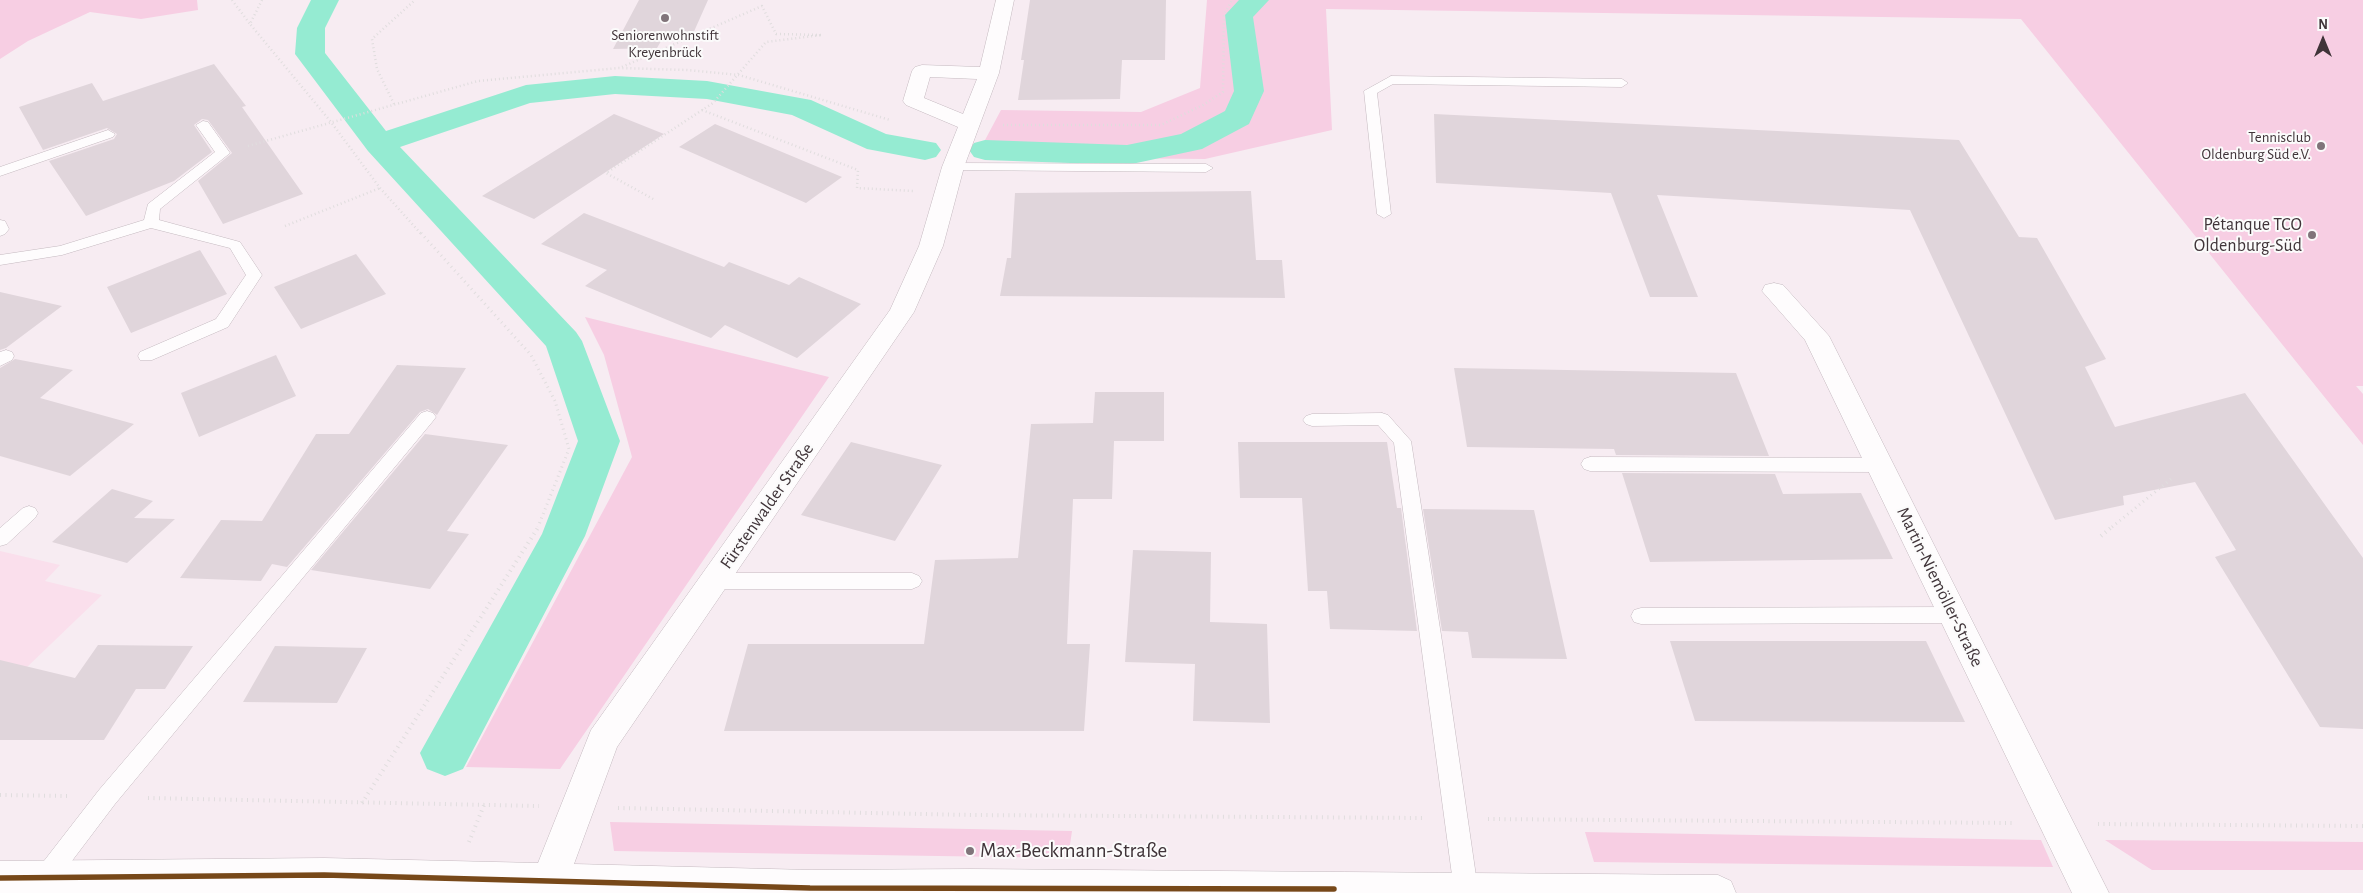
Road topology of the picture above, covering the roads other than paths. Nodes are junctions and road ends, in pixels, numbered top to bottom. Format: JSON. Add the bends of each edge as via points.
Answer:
{"nodes":[{"id":1,"x":1005,"y":0,"type":"edge"},
{"id":2,"x":989,"y":73,"type":"junction"},
{"id":3,"x":1622,"y":83,"type":"dead end"},
{"id":4,"x":203,"y":124,"type":"dead end"},
{"id":5,"x":970,"y":125,"type":"junction"},
{"id":6,"x":108,"y":134,"type":"dead end"},
{"id":7,"x":1206,"y":168,"type":"dead end"},
{"id":8,"x":0,"y":172,"type":"edge"},
{"id":9,"x":950,"y":180,"type":"junction"},
{"id":10,"x":1384,"y":214,"type":"dead end"},
{"id":11,"x":150,"y":223,"type":"junction"},
{"id":12,"x":0,"y":224,"type":"edge"},
{"id":13,"x":0,"y":232,"type":"edge"},
{"id":14,"x":0,"y":260,"type":"edge"},
{"id":15,"x":1774,"y":291,"type":"dead end"},
{"id":16,"x":146,"y":356,"type":"dead end"},
{"id":17,"x":427,"y":417,"type":"dead end"},
{"id":18,"x":1312,"y":420,"type":"dead end"},
{"id":19,"x":1590,"y":464,"type":"dead end"},
{"id":20,"x":1880,"y":466,"type":"junction"},
{"id":21,"x":29,"y":513,"type":"dead end"},
{"id":22,"x":0,"y":539,"type":"edge"},
{"id":23,"x":714,"y":581,"type":"junction"},
{"id":24,"x":912,"y":581,"type":"dead end"},
{"id":25,"x":1953,"y":615,"type":"junction"},
{"id":26,"x":1641,"y":616,"type":"dead end"},
{"id":27,"x":0,"y":878,"type":"edge"},
{"id":28,"x":45,"y":878,"type":"junction"},
{"id":29,"x":550,"y":880,"type":"junction"},
{"id":30,"x":1466,"y":890,"type":"junction"},
{"id":31,"x":1334,"y":891,"type":"edge"},
{"id":32,"x":1718,"y":893,"type":"edge"},
{"id":33,"x":2091,"y":893,"type":"edge"}],
"edges":[{"from":1,"to":2,"type":"street","name":"Fürstenwalder Straße"},
{"from":2,"to":5,"type":"street","name":"Fürstenwalder Straße"},
{"from":2,"to":5,"type":"street","via":[[922,71],[912,101]]},
{"from":3,"to":10,"type":"lane","via":[[1391,80],[1377,87],[1370,91]]},
{"from":4,"to":11,"type":"lane","via":[[223,153],[153,207]]},
{"from":5,"to":9,"type":"street","name":"Fürstenwalder Straße"},
{"from":6,"to":8,"type":"lane"},
{"from":7,"to":9,"type":"lane"},
{"from":9,"to":23,"type":"street","name":"Fürstenwalder Straße","via":[[931,246],[902,312]]},
{"from":11,"to":14,"type":"lane","via":[[62,250]]},
{"from":11,"to":16,"type":"lane","via":[[235,245],[254,275],[222,323]]},
{"from":12,"to":13,"type":"lane"},
{"from":15,"to":20,"type":"street","name":"Martin-Niemöller-Straße","via":[[1816,336]]},
{"from":17,"to":28,"type":"lane","via":[[107,797]]},
{"from":18,"to":30,"type":"lane","via":[[1382,419],[1402,441]]},
{"from":19,"to":20,"type":"lane"},
{"from":20,"to":25,"type":"street","name":"Martin-Niemöller-Straße"},
{"from":21,"to":22,"type":"lane"},
{"from":23,"to":24,"type":"lane"},
{"from":23,"to":29,"type":"street","name":"Fürstenwalder Straße","via":[[603,740]]},
{"from":25,"to":26,"type":"lane"},
{"from":25,"to":33,"type":"street","name":"Martin-Niemöller-Straße"},
{"from":27,"to":28,"type":"street"},
{"from":28,"to":29,"type":"street","via":[[324,875]]},
{"from":29,"to":31,"type":"street","via":[[810,888]]},
{"from":30,"to":31,"type":"street"},
{"from":30,"to":32,"type":"street"}]}
